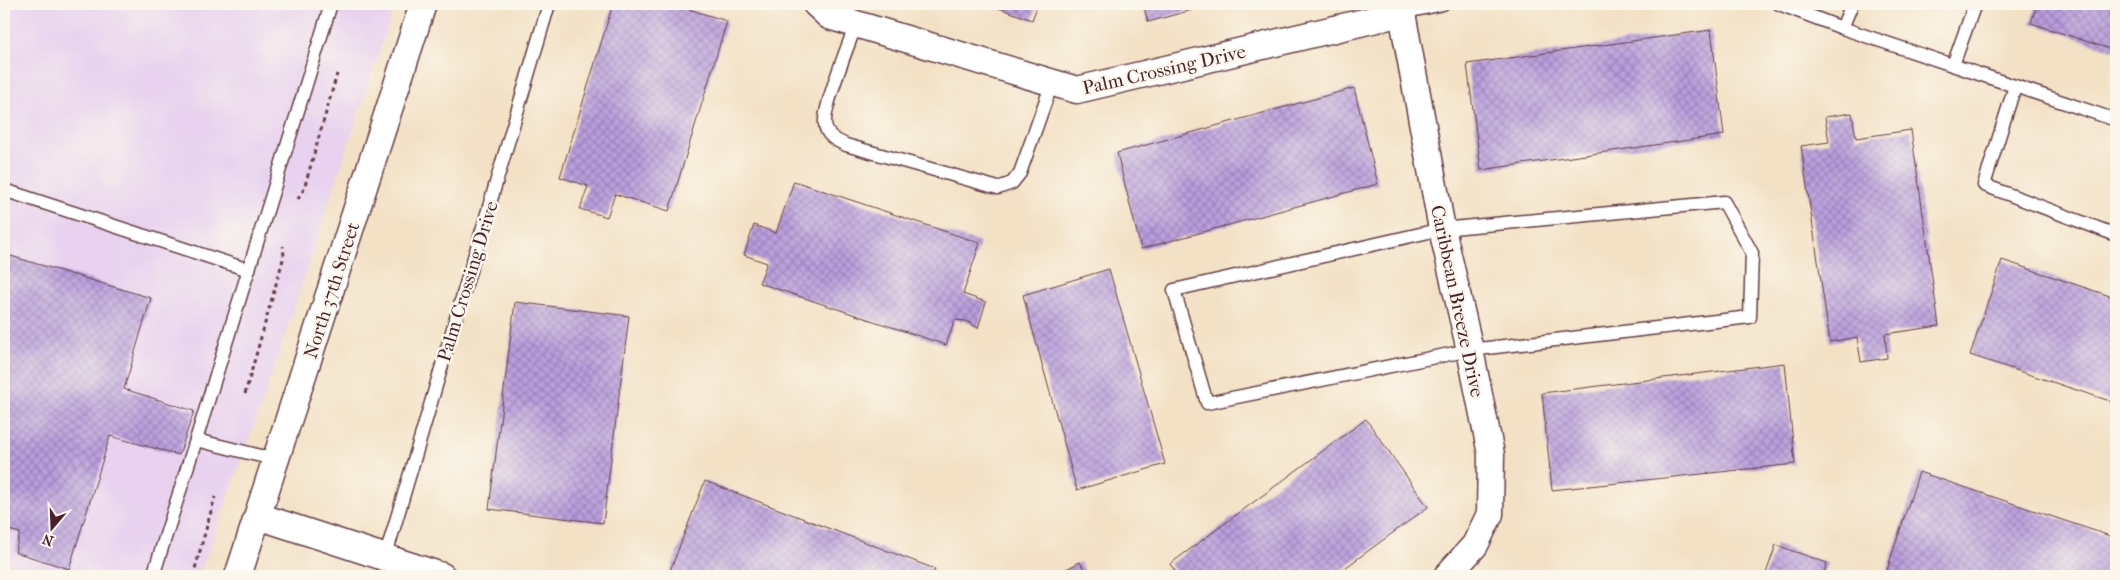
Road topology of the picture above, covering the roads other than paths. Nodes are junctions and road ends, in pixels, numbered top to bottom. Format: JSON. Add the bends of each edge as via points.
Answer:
{"nodes":[{"id":1,"x":331,"y":4,"type":"edge"},
{"id":2,"x":423,"y":4,"type":"edge"},
{"id":3,"x":549,"y":4,"type":"edge"},
{"id":4,"x":816,"y":4,"type":"edge"},
{"id":5,"x":1444,"y":4,"type":"edge"},
{"id":6,"x":1779,"y":4,"type":"edge"},
{"id":7,"x":1852,"y":4,"type":"edge"},
{"id":8,"x":1975,"y":4,"type":"edge"},
{"id":9,"x":1402,"y":13,"type":"junction"},
{"id":10,"x":856,"y":24,"type":"junction"},
{"id":11,"x":1842,"y":28,"type":"junction"},
{"id":12,"x":1953,"y":65,"type":"junction"},
{"id":13,"x":1052,"y":82,"type":"junction"},
{"id":14,"x":2015,"y":86,"type":"junction"},
{"id":15,"x":2116,"y":120,"type":"edge"},
{"id":16,"x":4,"y":190,"type":"edge"},
{"id":17,"x":1442,"y":229,"type":"junction"},
{"id":18,"x":2116,"y":235,"type":"edge"},
{"id":19,"x":250,"y":270,"type":"junction"},
{"id":20,"x":1470,"y":350,"type":"junction"},
{"id":21,"x":196,"y":440,"type":"junction"},
{"id":22,"x":277,"y":460,"type":"junction"},
{"id":23,"x":258,"y":516,"type":"junction"},
{"id":24,"x":385,"y":558,"type":"junction"},
{"id":25,"x":153,"y":576,"type":"edge"},
{"id":26,"x":238,"y":576,"type":"edge"},
{"id":27,"x":442,"y":576,"type":"edge"},
{"id":28,"x":1447,"y":576,"type":"edge"}],
"edges":[{"from":1,"to":19,"type":"lane"},
{"from":2,"to":22,"type":"street","name":"North 37th Street"},
{"from":3,"to":24,"type":"lane","name":"Palm Crossing Drive"},
{"from":4,"to":10,"type":"street","name":"Palm Crossing Drive","via":[[829,16]]},
{"from":5,"to":9,"type":"lane"},
{"from":6,"to":11,"type":"lane"},
{"from":7,"to":11,"type":"lane"},
{"from":8,"to":12,"type":"lane"},
{"from":9,"to":13,"type":"street","name":"Palm Crossing Drive","via":[[1077,90]]},
{"from":9,"to":17,"type":"street","name":"Caribbean Breeze Drive"},
{"from":10,"to":13,"type":"street","name":"Palm Crossing Drive"},
{"from":10,"to":13,"type":"lane","via":[[824,125],[831,138],[846,145],[998,188],[1012,183],[1020,174]]},
{"from":11,"to":12,"type":"lane"},
{"from":12,"to":14,"type":"lane"},
{"from":14,"to":15,"type":"lane"},
{"from":14,"to":18,"type":"lane","via":[[1984,184]]},
{"from":16,"to":19,"type":"lane"},
{"from":17,"to":20,"type":"street","name":"Caribbean Breeze Drive"},
{"from":17,"to":20,"type":"lane","via":[[1174,290],[1207,404]]},
{"from":17,"to":20,"type":"lane","via":[[1724,202],[1752,253],[1750,317]]},
{"from":19,"to":21,"type":"lane"},
{"from":20,"to":28,"type":"street","name":"Caribbean Breeze Drive","via":[[1490,454],[1490,514],[1475,545]]},
{"from":21,"to":22,"type":"lane"},
{"from":21,"to":25,"type":"lane"},
{"from":22,"to":23,"type":"street","name":"North 37th Street"},
{"from":23,"to":24,"type":"street"},
{"from":23,"to":26,"type":"street","name":"North 37th Street"},
{"from":24,"to":27,"type":"street"}]}
